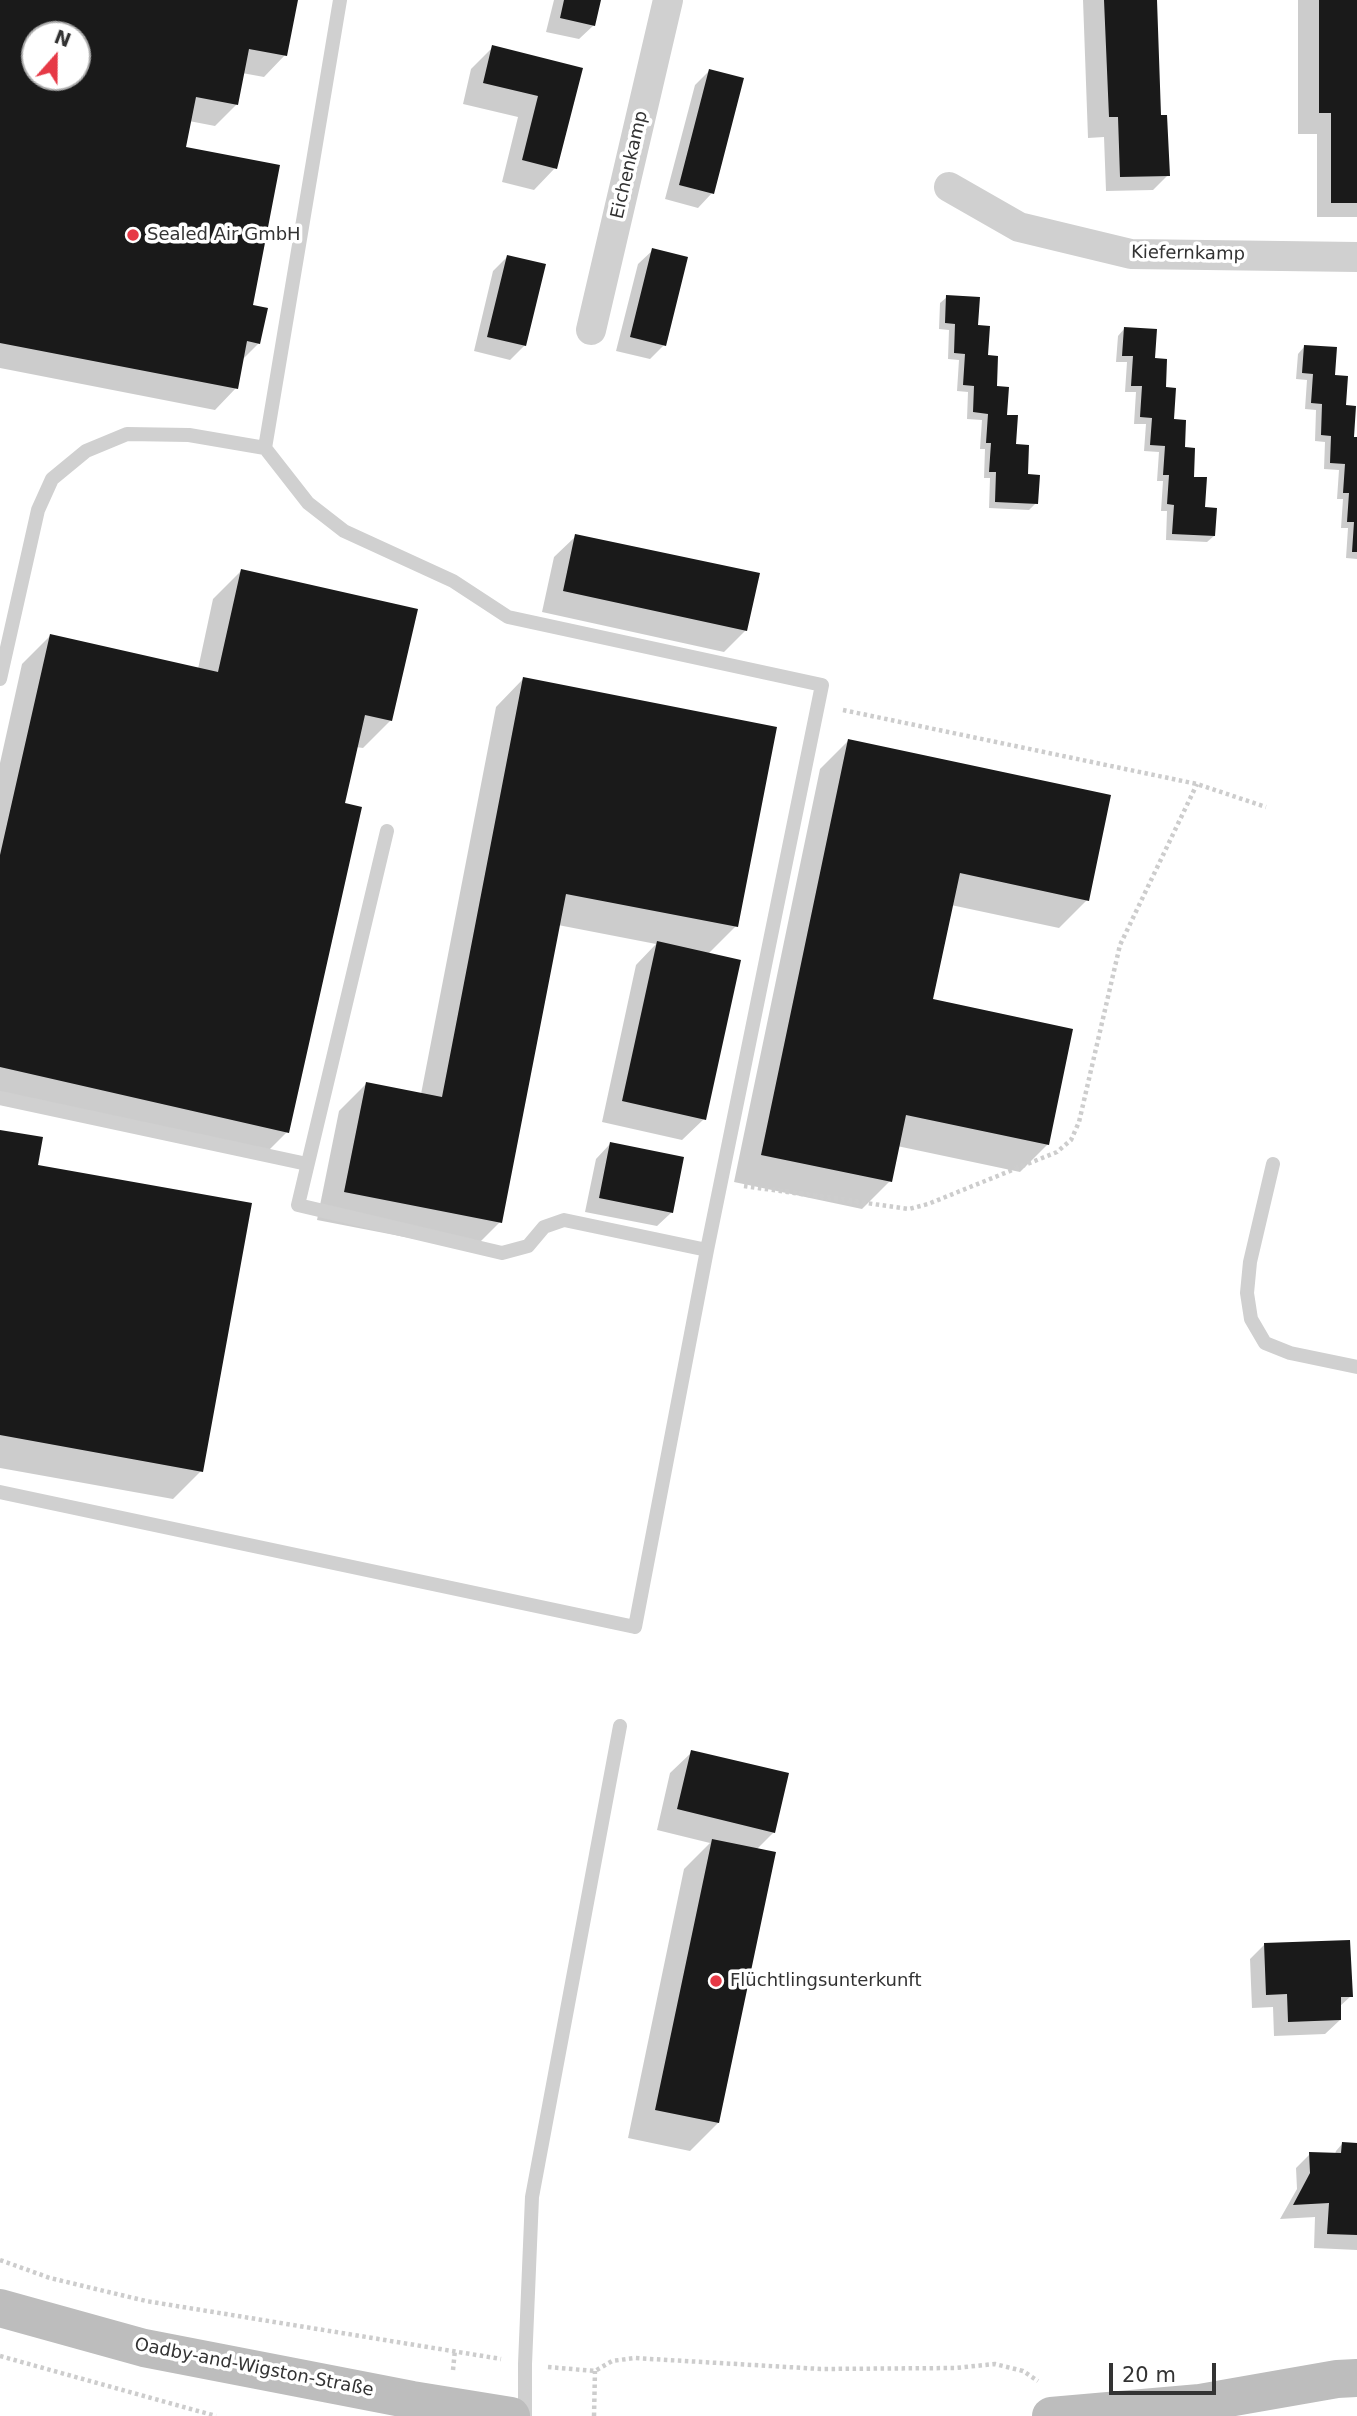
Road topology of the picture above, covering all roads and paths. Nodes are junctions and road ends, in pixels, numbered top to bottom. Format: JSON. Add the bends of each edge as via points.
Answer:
{"nodes":[{"id":1,"x":340,"y":0,"type":"edge"},
{"id":2,"x":668,"y":0,"type":"edge"},
{"id":3,"x":949,"y":187,"type":"dead end"},
{"id":4,"x":1357,"y":257,"type":"edge"},
{"id":5,"x":592,"y":330,"type":"dead end"},
{"id":6,"x":265,"y":448,"type":"junction"},
{"id":7,"x":0,"y":679,"type":"edge"},
{"id":8,"x":818,"y":705,"type":"junction"},
{"id":9,"x":1197,"y":784,"type":"junction"},
{"id":10,"x":1266,"y":807,"type":"dead end"},
{"id":11,"x":387,"y":831,"type":"dead end"},
{"id":12,"x":0,"y":1098,"type":"edge"},
{"id":13,"x":307,"y":1164,"type":"junction"},
{"id":14,"x":1273,"y":1164,"type":"dead end"},
{"id":15,"x":721,"y":1183,"type":"junction"},
{"id":16,"x":708,"y":1250,"type":"junction"},
{"id":17,"x":1357,"y":1367,"type":"edge"},
{"id":18,"x":0,"y":1492,"type":"edge"},
{"id":19,"x":620,"y":1726,"type":"dead end"},
{"id":20,"x":0,"y":2260,"type":"edge"},
{"id":21,"x":0,"y":2308,"type":"edge"},
{"id":22,"x":0,"y":2357,"type":"edge"},
{"id":23,"x":525,"y":2364,"type":"junction"},
{"id":24,"x":594,"y":2371,"type":"junction"},
{"id":25,"x":1357,"y":2378,"type":"edge"},
{"id":26,"x":1068,"y":2415,"type":"edge"},
{"id":27,"x":216,"y":2416,"type":"edge"},
{"id":28,"x":511,"y":2416,"type":"edge"},
{"id":29,"x":525,"y":2416,"type":"edge"},
{"id":30,"x":594,"y":2416,"type":"edge"}],
"edges":[{"from":1,"to":6,"type":"lane"},
{"from":2,"to":5,"type":"street","name":"Eichenkamp"},
{"from":3,"to":4,"type":"street","name":"Kiefernkamp","via":[[1019,227],[1131,254]]},
{"from":6,"to":7,"type":"lane","via":[[189,435],[127,433],[86,451],[52,479],[38,510]]},
{"from":6,"to":8,"type":"lane","via":[[308,503],[344,531],[453,581],[508,617],[822,685]]},
{"from":8,"to":9,"type":"path"},
{"from":8,"to":15,"type":"lane"},
{"from":9,"to":10,"type":"path"},
{"from":9,"to":15,"type":"path","via":[[1124,936],[1079,1122],[1071,1140],[1058,1152],[909,1209]]},
{"from":11,"to":13,"type":"lane"},
{"from":12,"to":13,"type":"lane"},
{"from":13,"to":16,"type":"lane","via":[[298,1205],[502,1253],[528,1245],[544,1227],[564,1220]]},
{"from":14,"to":17,"type":"lane","via":[[1251,1262],[1247,1293],[1251,1319],[1265,1343]]},
{"from":15,"to":16,"type":"lane"},
{"from":16,"to":18,"type":"lane","via":[[635,1627]]},
{"from":19,"to":23,"type":"lane","via":[[532,2197]]},
{"from":20,"to":23,"type":"path","via":[[50,2278],[146,2301]]},
{"from":21,"to":28,"type":"main road","name":"Oadby-and-Wigston-Straße","via":[[144,2348]]},
{"from":22,"to":27,"type":"path"},
{"from":23,"to":24,"type":"path"},
{"from":23,"to":29,"type":"lane"},
{"from":24,"to":26,"type":"path","via":[[612,2361],[634,2358],[821,2369],[995,2364],[1023,2371]]},
{"from":24,"to":30,"type":"path"},
{"from":25,"to":26,"type":"main road","via":[[1200,2403]]}]}
